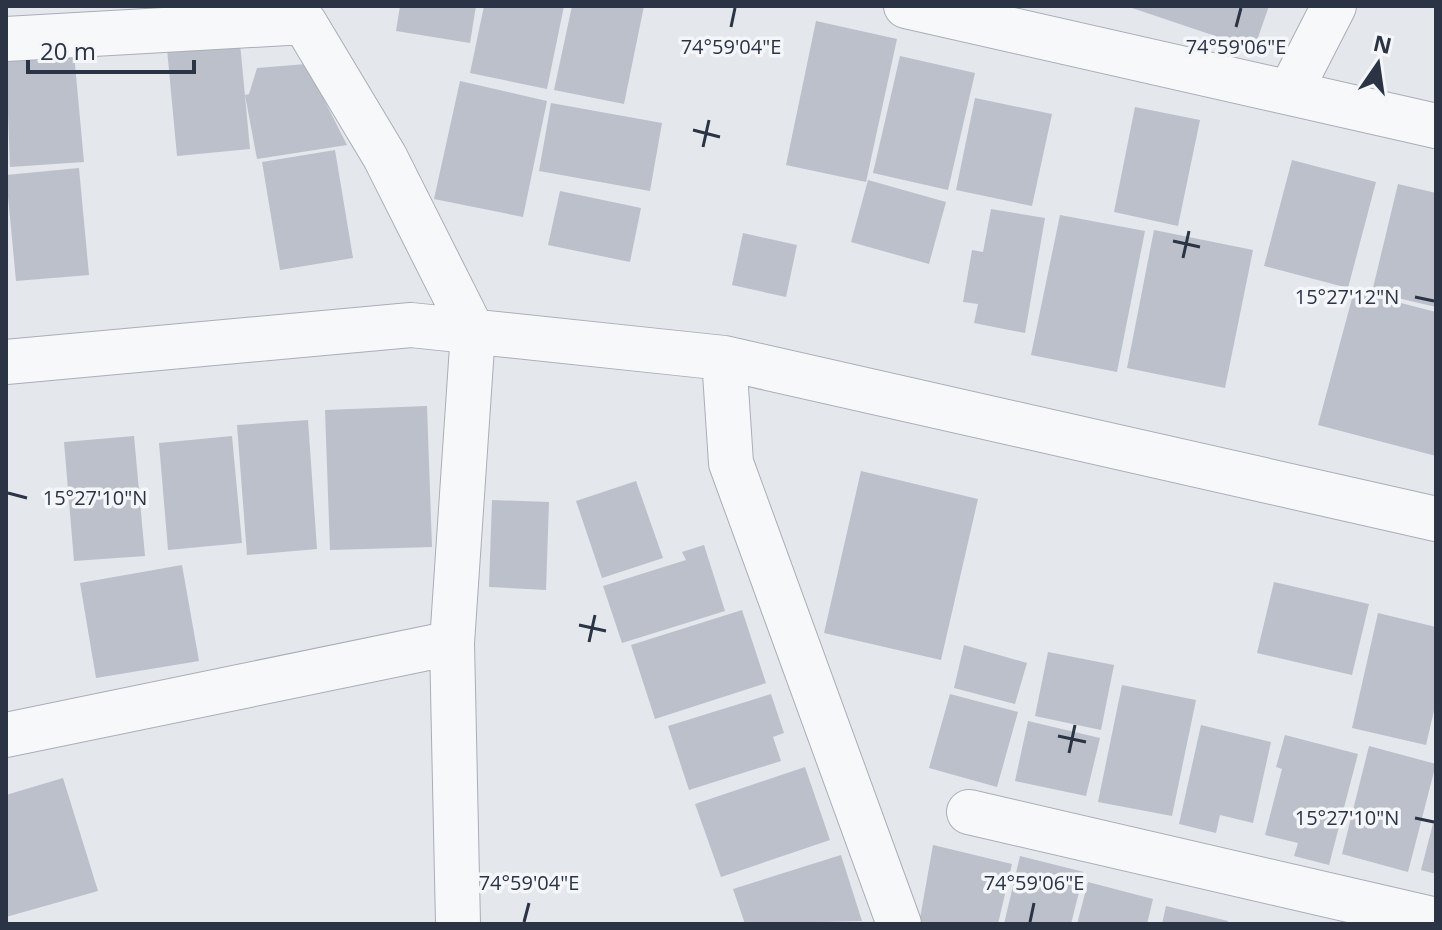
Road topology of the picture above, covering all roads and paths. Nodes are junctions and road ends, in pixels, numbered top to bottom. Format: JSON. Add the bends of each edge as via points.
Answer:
{"nodes":[{"id":1,"x":1334,"y":6,"type":"edge"},
{"id":2,"x":915,"y":7,"type":"edge"},
{"id":3,"x":302,"y":14,"type":"edge"},
{"id":4,"x":6,"y":39,"type":"edge"},
{"id":5,"x":1290,"y":92,"type":"junction"},
{"id":6,"x":1436,"y":126,"type":"edge"},
{"id":7,"x":473,"y":332,"type":"junction"},
{"id":8,"x":724,"y":358,"type":"junction"},
{"id":9,"x":6,"y":362,"type":"edge"},
{"id":10,"x":1436,"y":519,"type":"edge"},
{"id":11,"x":452,"y":643,"type":"junction"},
{"id":12,"x":6,"y":735,"type":"edge"},
{"id":13,"x":969,"y":812,"type":"dead end"},
{"id":14,"x":1436,"y":920,"type":"edge"},
{"id":15,"x":458,"y":924,"type":"edge"},
{"id":16,"x":899,"y":924,"type":"edge"}],
"edges":[{"from":1,"to":5,"type":"street"},
{"from":2,"to":5,"type":"street"},
{"from":3,"to":4,"type":"street"},
{"from":3,"to":7,"type":"street","via":[[385,157]]},
{"from":5,"to":6,"type":"street"},
{"from":7,"to":8,"type":"street"},
{"from":7,"to":9,"type":"street","via":[[411,325]]},
{"from":7,"to":11,"type":"street"},
{"from":8,"to":10,"type":"street"},
{"from":8,"to":16,"type":"street","via":[[731,463]]},
{"from":11,"to":12,"type":"street"},
{"from":11,"to":15,"type":"street"},
{"from":13,"to":14,"type":"street"}]}
